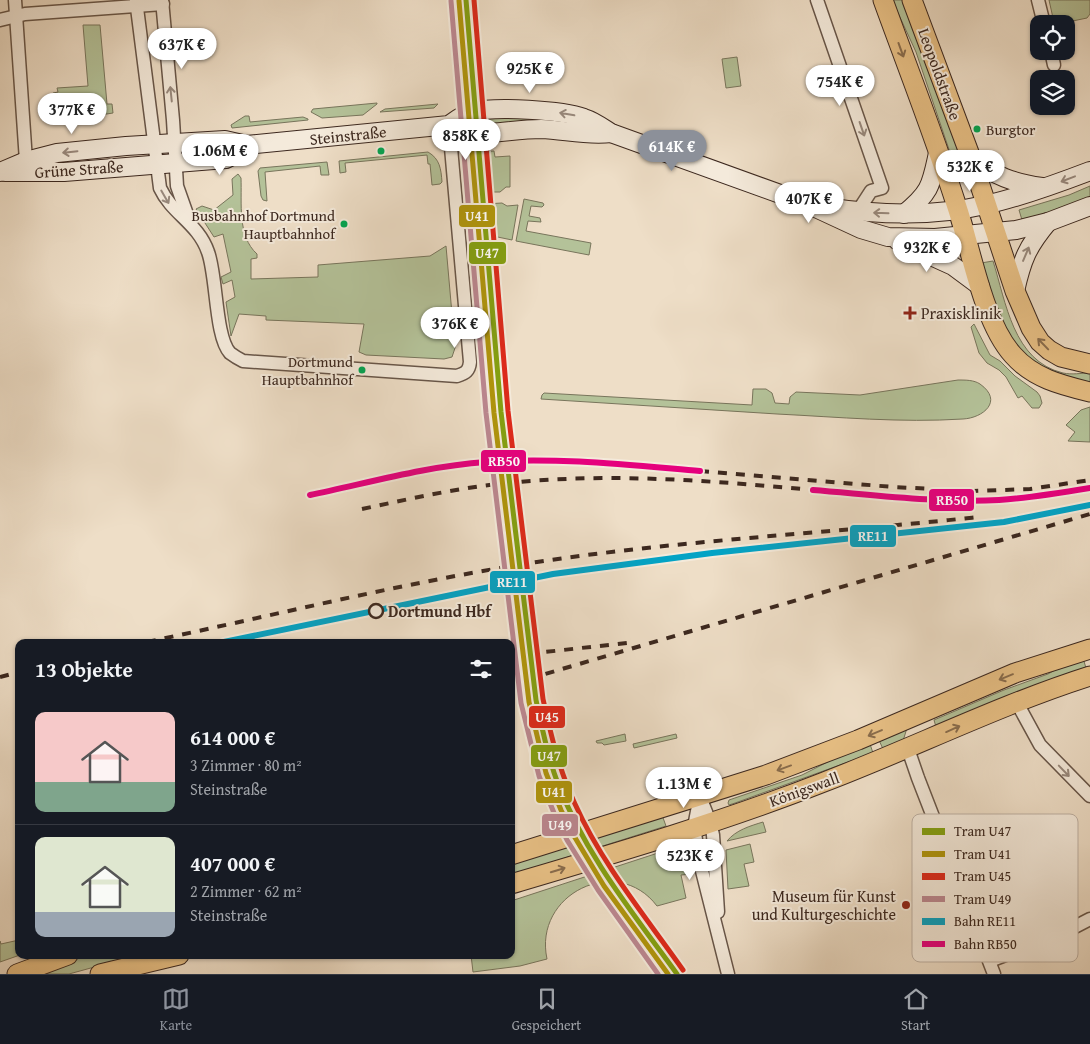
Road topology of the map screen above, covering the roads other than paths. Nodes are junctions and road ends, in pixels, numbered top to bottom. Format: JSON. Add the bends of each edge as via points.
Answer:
{"nodes":[{"id":1,"x":15,"y":0,"type":"edge"},
{"id":2,"x":817,"y":0,"type":"edge"},
{"id":3,"x":882,"y":0,"type":"edge"},
{"id":4,"x":912,"y":0,"type":"edge"},
{"id":5,"x":1038,"y":0,"type":"edge"},
{"id":6,"x":162,"y":2,"type":"edge"},
{"id":7,"x":136,"y":3,"type":"edge"},
{"id":8,"x":1042,"y":15,"type":"edge"},
{"id":9,"x":16,"y":16,"type":"junction"},
{"id":10,"x":0,"y":20,"type":"edge"},
{"id":11,"x":1053,"y":60,"type":"edge"},
{"id":12,"x":1054,"y":65,"type":"dead end"},
{"id":13,"x":449,"y":125,"type":"junction"},
{"id":14,"x":174,"y":143,"type":"junction"},
{"id":15,"x":154,"y":144,"type":"junction"},
{"id":16,"x":248,"y":145,"type":"junction"},
{"id":17,"x":938,"y":153,"type":"junction"},
{"id":18,"x":971,"y":158,"type":"junction"},
{"id":19,"x":26,"y":161,"type":"junction"},
{"id":20,"x":175,"y":163,"type":"junction"},
{"id":21,"x":156,"y":164,"type":"junction"},
{"id":22,"x":1090,"y":171,"type":"edge"},
{"id":23,"x":1,"y":172,"type":"edge"},
{"id":24,"x":1045,"y":188,"type":"junction"},
{"id":25,"x":805,"y":204,"type":"junction"},
{"id":26,"x":986,"y":205,"type":"junction"},
{"id":27,"x":1090,"y":206,"type":"edge"},
{"id":28,"x":958,"y":209,"type":"junction"},
{"id":29,"x":858,"y":212,"type":"junction"},
{"id":30,"x":904,"y":214,"type":"junction"},
{"id":31,"x":189,"y":220,"type":"junction"},
{"id":32,"x":1048,"y":222,"type":"junction"},
{"id":33,"x":996,"y":233,"type":"junction"},
{"id":34,"x":965,"y":236,"type":"junction"},
{"id":35,"x":888,"y":237,"type":"junction"},
{"id":36,"x":980,"y":286,"type":"junction"},
{"id":37,"x":1016,"y":291,"type":"junction"},
{"id":38,"x":1090,"y":364,"type":"edge"},
{"id":39,"x":1090,"y":392,"type":"edge"},
{"id":40,"x":1090,"y":649,"type":"edge"},
{"id":41,"x":1090,"y":676,"type":"edge"},
{"id":42,"x":1016,"y":701,"type":"junction"},
{"id":43,"x":920,"y":714,"type":"junction"},
{"id":44,"x":908,"y":749,"type":"junction"},
{"id":45,"x":700,"y":796,"type":"junction"},
{"id":46,"x":1090,"y":796,"type":"edge"},
{"id":47,"x":932,"y":814,"type":"edge"},
{"id":48,"x":702,"y":824,"type":"junction"},
{"id":49,"x":515,"y":854,"type":"edge"},
{"id":50,"x":515,"y":883,"type":"edge"},
{"id":51,"x":1090,"y":919,"type":"edge"},
{"id":52,"x":1078,"y":925,"type":"edge"},
{"id":53,"x":718,"y":930,"type":"junction"},
{"id":54,"x":57,"y":959,"type":"edge"},
{"id":55,"x":162,"y":959,"type":"edge"},
{"id":56,"x":990,"y":962,"type":"edge"},
{"id":57,"x":17,"y":974,"type":"edge"},
{"id":58,"x":100,"y":974,"type":"edge"},
{"id":59,"x":728,"y":974,"type":"edge"},
{"id":60,"x":994,"y":974,"type":"edge"}],
"edges":[{"from":1,"to":9,"type":"street"},
{"from":2,"to":29,"type":"street","one_way":true,"via":[[882,188],[871,191]]},
{"from":3,"to":17,"type":"main road","name":"Leopoldstraße","one_way":true},
{"from":4,"to":18,"type":"main road","name":"Leopoldstraße"},
{"from":5,"to":8,"type":"street"},
{"from":6,"to":7,"type":"street"},
{"from":14,"to":6,"type":"street","one_way":true},
{"from":7,"to":9,"type":"street"},
{"from":7,"to":15,"type":"street"},
{"from":9,"to":10,"type":"street"},
{"from":9,"to":19,"type":"street"},
{"from":11,"to":12,"type":"street"},
{"from":13,"to":16,"type":"main road","name":"Steinstraße"},
{"from":13,"to":25,"type":"main road","name":"Steinstraße","via":[[472,112],[529,110],[583,117],[611,133]]},
{"from":13,"to":31,"type":"street","via":[[470,362],[468,370],[457,376],[244,361],[230,352],[221,334],[208,251]]},
{"from":14,"to":15,"type":"main road","name":"Steinstraße"},
{"from":14,"to":16,"type":"main road","name":"Steinstraße","via":[[225,140]]},
{"from":14,"to":20,"type":"street"},
{"from":15,"to":19,"type":"main road","name":"Grüne Straße","one_way":true,"via":[[57,153]]},
{"from":15,"to":21,"type":"street"},
{"from":16,"to":20,"type":"main road","name":"Steinstraße","via":[[226,159]]},
{"from":17,"to":28,"type":"main road","name":"Leopoldstraße"},
{"from":17,"to":30,"type":"main road","via":[[926,194]]},
{"from":18,"to":24,"type":"main road","via":[[1007,180]]},
{"from":18,"to":26,"type":"main road","name":"Leopoldstraße"},
{"from":19,"to":23,"type":"main road","name":"Grüne Straße"},
{"from":20,"to":21,"type":"main road","name":"Steinstraße"},
{"from":20,"to":31,"type":"street","via":[[177,186]]},
{"from":21,"to":23,"type":"main road","name":"Grüne Straße","via":[[64,172]]},
{"from":21,"to":31,"type":"street","one_way":true,"via":[[165,199]]},
{"from":22,"to":24,"type":"main road","name":"Steinstraße","one_way":true},
{"from":24,"to":26,"type":"main road","name":"Steinstraße"},
{"from":25,"to":29,"type":"main road","name":"Steinstraße"},
{"from":25,"to":35,"type":"main road","name":"Steinstraße","via":[[861,229]]},
{"from":26,"to":28,"type":"main road","name":"Steinstraße"},
{"from":26,"to":33,"type":"main road","name":"Leopoldstraße"},
{"from":27,"to":32,"type":"main road","name":"Steinstraße"},
{"from":28,"to":30,"type":"main road","name":"Steinstraße"},
{"from":28,"to":34,"type":"main road","name":"Leopoldstraße"},
{"from":30,"to":29,"type":"main road","name":"Steinstraße","one_way":true},
{"from":32,"to":33,"type":"main road","name":"Steinstraße"},
{"from":37,"to":32,"type":"main road","one_way":true,"via":[[1027,250]]},
{"from":33,"to":34,"type":"main road","name":"Steinstraße"},
{"from":33,"to":37,"type":"main road"},
{"from":34,"to":35,"type":"main road","name":"Steinstraße"},
{"from":34,"to":36,"type":"main road"},
{"from":35,"to":36,"type":"main road","via":[[952,266]]},
{"from":36,"to":39,"type":"main road","via":[[992,321],[1013,355],[1031,372]]},
{"from":38,"to":37,"type":"main road","one_way":true,"via":[[1061,357],[1040,342]]},
{"from":40,"to":43,"type":"main road","name":"Königswall","one_way":true,"via":[[1015,673]]},
{"from":41,"to":42,"type":"main road","name":"Königswall"},
{"from":44,"to":42,"type":"main road","name":"Königswall","one_way":true},
{"from":42,"to":46,"type":"street","one_way":true,"via":[[1040,745]]},
{"from":43,"to":44,"type":"main road"},
{"from":43,"to":45,"type":"main road","name":"Königswall","one_way":true,"via":[[830,751]]},
{"from":44,"to":47,"type":"street"},
{"from":44,"to":48,"type":"main road","name":"Königswall"},
{"from":45,"to":48,"type":"street"},
{"from":45,"to":49,"type":"main road","name":"Königswall"},
{"from":50,"to":48,"type":"main road","name":"Königswall","one_way":true},
{"from":48,"to":53,"type":"street","via":[[698,860]]},
{"from":48,"to":53,"type":"street","via":[[713,835]]},
{"from":51,"to":52,"type":"street"},
{"from":53,"to":59,"type":"street"},
{"from":54,"to":57,"type":"main road"},
{"from":55,"to":58,"type":"main road"},
{"from":56,"to":60,"type":"street"}]}
